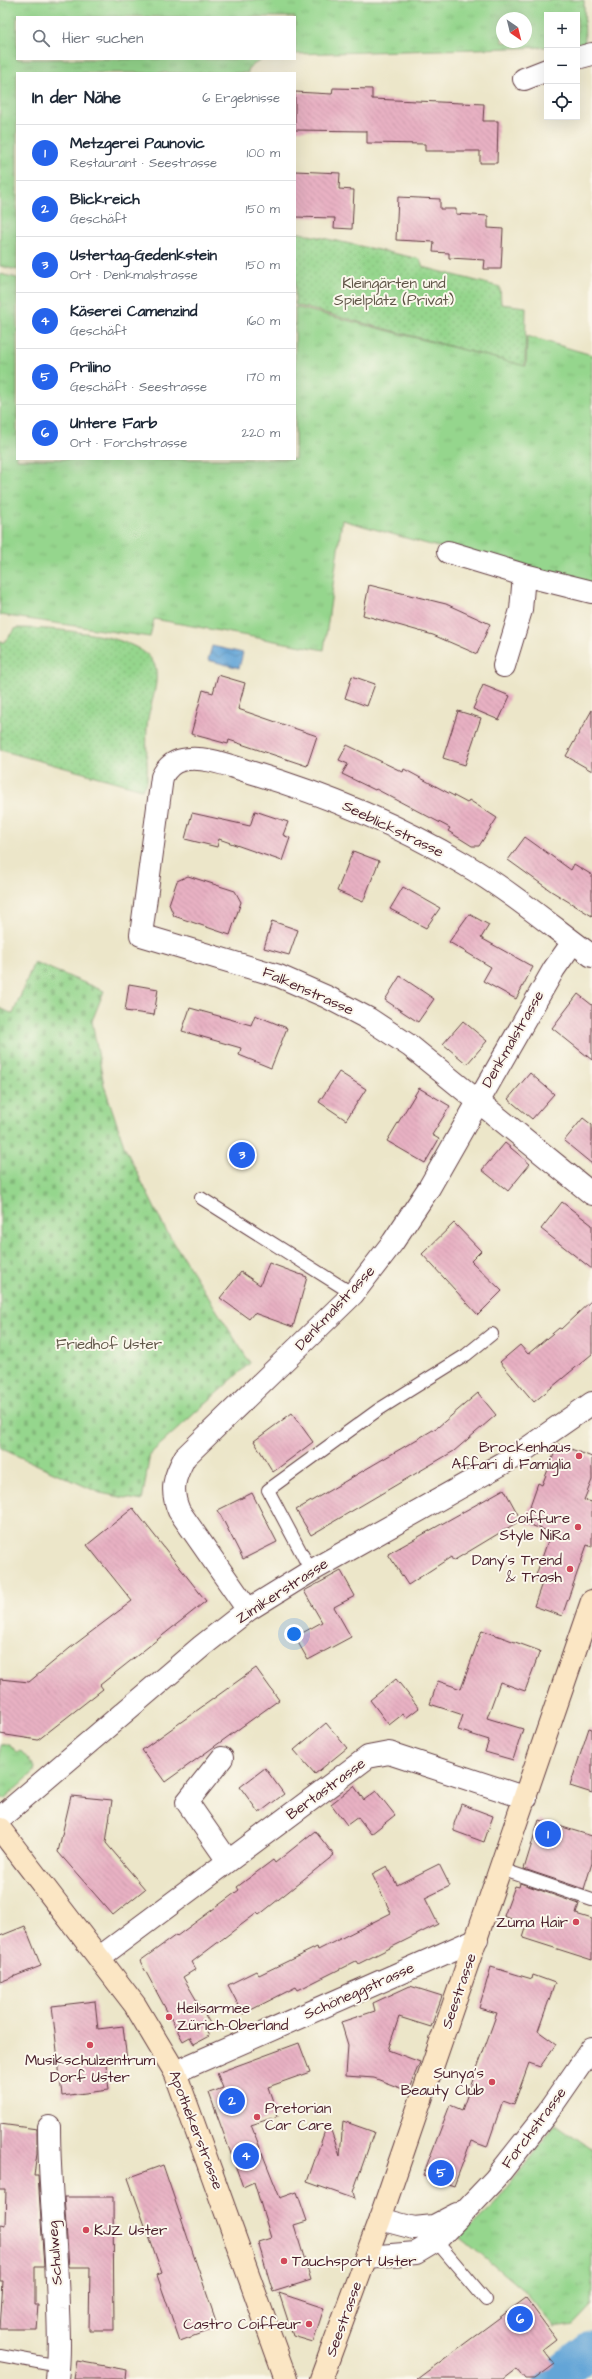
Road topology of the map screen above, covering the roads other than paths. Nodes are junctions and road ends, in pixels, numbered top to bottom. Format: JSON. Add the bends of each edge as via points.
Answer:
{"nodes":[{"id":1,"x":592,"y":54,"type":"edge"},
{"id":2,"x":580,"y":57,"type":"edge"},
{"id":3,"x":544,"y":71,"type":"edge"},
{"id":4,"x":524,"y":79,"type":"dead end"},
{"id":5,"x":448,"y":552,"type":"dead end"},
{"id":6,"x":524,"y":575,"type":"junction"},
{"id":7,"x":592,"y":592,"type":"edge"},
{"id":8,"x":504,"y":666,"type":"dead end"},
{"id":9,"x":170,"y":765,"type":"joint"},
{"id":10,"x":573,"y":942,"type":"junction"},
{"id":11,"x":592,"y":956,"type":"edge"},
{"id":12,"x":478,"y":1101,"type":"junction"},
{"id":13,"x":592,"y":1194,"type":"edge"},
{"id":14,"x":201,"y":1198,"type":"dead end"},
{"id":15,"x":353,"y":1294,"type":"junction"},
{"id":16,"x":492,"y":1334,"type":"dead end"},
{"id":17,"x":592,"y":1403,"type":"edge"},
{"id":18,"x":311,"y":1571,"type":"junction"},
{"id":19,"x":592,"y":1601,"type":"edge"},
{"id":20,"x":248,"y":1610,"type":"junction"},
{"id":21,"x":222,"y":1758,"type":"dead end"},
{"id":22,"x":526,"y":1798,"type":"junction"},
{"id":23,"x":0,"y":1818,"type":"edge"},
{"id":24,"x":0,"y":1829,"type":"edge"},
{"id":25,"x":228,"y":1861,"type":"junction"},
{"id":26,"x":501,"y":1869,"type":"junction"},
{"id":27,"x":592,"y":1900,"type":"edge"},
{"id":28,"x":477,"y":1939,"type":"junction"},
{"id":29,"x":100,"y":1956,"type":"junction"},
{"id":30,"x":592,"y":2048,"type":"edge"},
{"id":31,"x":175,"y":2072,"type":"junction"},
{"id":32,"x":49,"y":2127,"type":"dead end"},
{"id":33,"x":472,"y":2205,"type":"junction"},
{"id":34,"x":380,"y":2219,"type":"junction"},
{"id":35,"x":436,"y":2241,"type":"junction"},
{"id":36,"x":367,"y":2257,"type":"junction"},
{"id":37,"x":486,"y":2300,"type":"dead end"},
{"id":38,"x":0,"y":2355,"type":"edge"},
{"id":39,"x":58,"y":2373,"type":"edge"},
{"id":40,"x":286,"y":2379,"type":"edge"},
{"id":41,"x":321,"y":2379,"type":"edge"}],
"edges":[{"from":1,"to":2,"type":"street"},
{"from":3,"to":4,"type":"street"},
{"from":5,"to":6,"type":"street"},
{"from":6,"to":7,"type":"street"},
{"from":6,"to":8,"type":"street","via":[[521,610]]},
{"from":9,"to":10,"type":"street","name":"Seeblickstrasse","via":[[189,759],[228,765],[349,806],[412,835],[464,864],[513,895]]},
{"from":9,"to":12,"type":"street","name":"Falkenstrasse","via":[[159,785],[141,935],[279,976],[327,997],[410,1046]]},
{"from":10,"to":11,"type":"street","name":"Seeblickstrasse"},
{"from":10,"to":12,"type":"street","name":"Denkmalstrasse","via":[[554,969]]},
{"from":12,"to":13,"type":"street","name":"Falkenstrasse"},
{"from":12,"to":15,"type":"street","name":"Denkmalstrasse","via":[[429,1188],[393,1242]]},
{"from":14,"to":15,"type":"lane"},
{"from":15,"to":20,"type":"street","name":"Denkmalstrasse","via":[[185,1457],[172,1485],[179,1512]]},
{"from":16,"to":18,"type":"lane","via":[[466,1355],[378,1410],[268,1490]]},
{"from":17,"to":18,"type":"street","name":"Zimikerstrasse","via":[[498,1466]]},
{"from":18,"to":20,"type":"street","name":"Zimikerstrasse"},
{"from":19,"to":22,"type":"street","name":"Seestrasse"},
{"from":20,"to":23,"type":"street","name":"Zimikerstrasse"},
{"from":21,"to":25,"type":"street","via":[[187,1802]]},
{"from":22,"to":25,"type":"street","name":"Bertastrasse","via":[[389,1753],[368,1757]]},
{"from":22,"to":26,"type":"street","name":"Seestrasse"},
{"from":24,"to":29,"type":"street","name":"Apothekerstrasse"},
{"from":25,"to":29,"type":"street","name":"Bertastrasse"},
{"from":26,"to":27,"type":"lane"},
{"from":26,"to":28,"type":"street","name":"Seestrasse"},
{"from":28,"to":31,"type":"street","name":"Schöneggstrasse"},
{"from":28,"to":34,"type":"street","name":"Seestrasse"},
{"from":29,"to":31,"type":"street","name":"Apothekerstrasse","via":[[136,2005]]},
{"from":30,"to":33,"type":"street","name":"Forchstrasse","via":[[547,2113]]},
{"from":31,"to":40,"type":"street","name":"Apothekerstrasse"},
{"from":32,"to":39,"type":"street","name":"Schulweg","via":[[49,2173],[57,2275]]},
{"from":33,"to":34,"type":"street","name":"Forchstrasse","via":[[434,2226],[414,2228]]},
{"from":33,"to":35,"type":"street","name":"Forchstrasse"},
{"from":34,"to":36,"type":"street","name":"Seestrasse"},
{"from":35,"to":36,"type":"street","name":"Forchstrasse","via":[[416,2253]]},
{"from":35,"to":37,"type":"lane"},
{"from":36,"to":41,"type":"street","name":"Seestrasse"},
{"from":38,"to":39,"type":"lane"}]}
